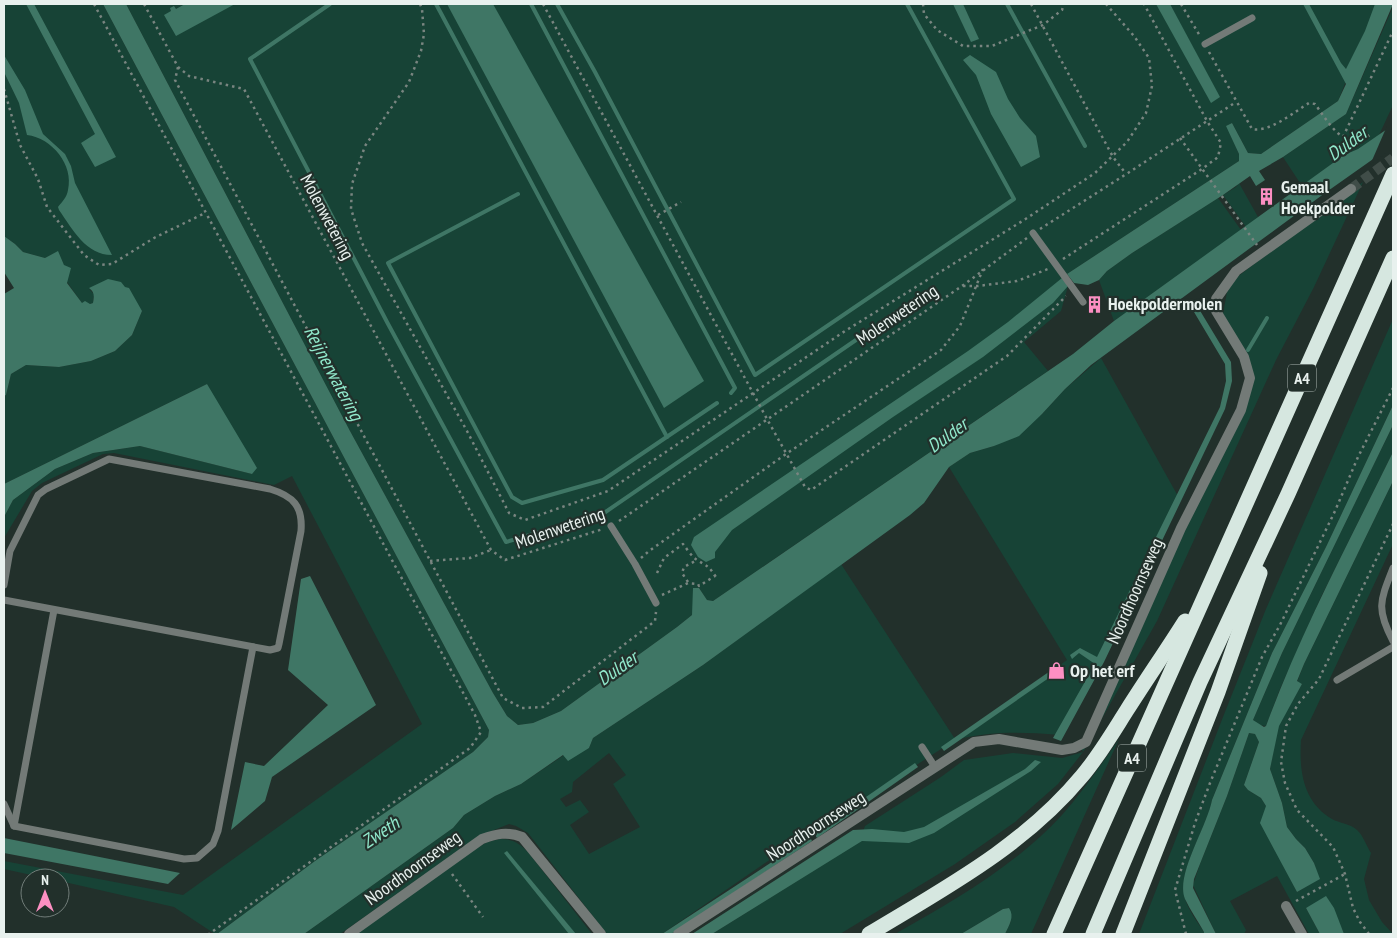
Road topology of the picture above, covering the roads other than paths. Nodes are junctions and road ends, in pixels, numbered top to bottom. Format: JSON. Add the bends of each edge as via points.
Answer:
{"nodes":[{"id":1,"x":1252,"y":18,"type":"dead end"},
{"id":2,"x":1205,"y":44,"type":"dead end"},
{"id":3,"x":1393,"y":174,"type":"edge"},
{"id":4,"x":1351,"y":189,"type":"tunnel mouth"},
{"id":5,"x":1034,"y":233,"type":"road end"},
{"id":6,"x":1393,"y":258,"type":"edge"},
{"id":7,"x":1083,"y":302,"type":"dead end"},
{"id":8,"x":1288,"y":494,"type":"junction"},
{"id":9,"x":610,"y":526,"type":"road end"},
{"id":10,"x":7,"y":553,"type":"edge"},
{"id":11,"x":1393,"y":568,"type":"edge"},
{"id":12,"x":1211,"y":582,"type":"junction"},
{"id":13,"x":4,"y":585,"type":"edge"},
{"id":14,"x":4,"y":600,"type":"edge"},
{"id":15,"x":655,"y":601,"type":"road end"},
{"id":16,"x":54,"y":610,"type":"junction"},
{"id":17,"x":1393,"y":641,"type":"edge"},
{"id":18,"x":253,"y":647,"type":"junction"},
{"id":19,"x":1393,"y":647,"type":"edge"},
{"id":20,"x":1337,"y":680,"type":"dead end"},
{"id":21,"x":922,"y":747,"type":"dead end"},
{"id":22,"x":935,"y":768,"type":"junction"},
{"id":23,"x":4,"y":804,"type":"edge"},
{"id":24,"x":14,"y":826,"type":"junction"},
{"id":25,"x":1286,"y":906,"type":"road end"},
{"id":26,"x":349,"y":934,"type":"edge"},
{"id":27,"x":601,"y":934,"type":"edge"},
{"id":28,"x":678,"y":934,"type":"edge"},
{"id":29,"x":869,"y":934,"type":"edge"},
{"id":30,"x":1054,"y":934,"type":"edge"},
{"id":31,"x":1094,"y":934,"type":"edge"},
{"id":32,"x":1123,"y":934,"type":"edge"},
{"id":33,"x":1302,"y":934,"type":"edge"}],
"edges":[{"from":1,"to":2,"type":"lane"},
{"from":3,"to":12,"type":"highway","number":"A4"},
{"from":4,"to":22,"type":"street","name":"Noordhoornseweg","via":[[1236,271],[1216,299],[1216,311],[1244,357],[1250,378],[1240,410],[1181,528],[1086,742],[1062,750],[999,739],[974,742]]},
{"from":5,"to":7,"type":"lane"},
{"from":6,"to":8,"type":"highway","number":"A4"},
{"from":8,"to":31,"type":"highway","number":"A4","via":[[1200,682]]},
{"from":8,"to":32,"type":"highway","number":"A4","via":[[1218,692]]},
{"from":9,"to":15,"type":"lane"},
{"from":10,"to":13,"type":"lane"},
{"from":10,"to":18,"type":"lane","via":[[41,492],[109,459],[281,492],[299,510],[302,531],[278,648]]},
{"from":11,"to":17,"type":"lane","via":[[1381,600],[1384,623]]},
{"from":12,"to":29,"type":"highway","number":"A4","via":[[1106,743],[1082,776],[1045,815],[970,874]]},
{"from":12,"to":30,"type":"highway","number":"A4"},
{"from":14,"to":16,"type":"lane"},
{"from":16,"to":18,"type":"lane"},
{"from":16,"to":24,"type":"lane"},
{"from":18,"to":24,"type":"lane","via":[[218,831],[213,844],[196,858],[184,859]]},
{"from":19,"to":20,"type":"lane"},
{"from":21,"to":22,"type":"lane"},
{"from":22,"to":28,"type":"street","name":"Noordhoornseweg"},
{"from":23,"to":24,"type":"lane"},
{"from":25,"to":33,"type":"street"},
{"from":26,"to":27,"type":"street","name":"Noordhoornseweg","via":[[482,839],[511,833],[522,837]]}]}
